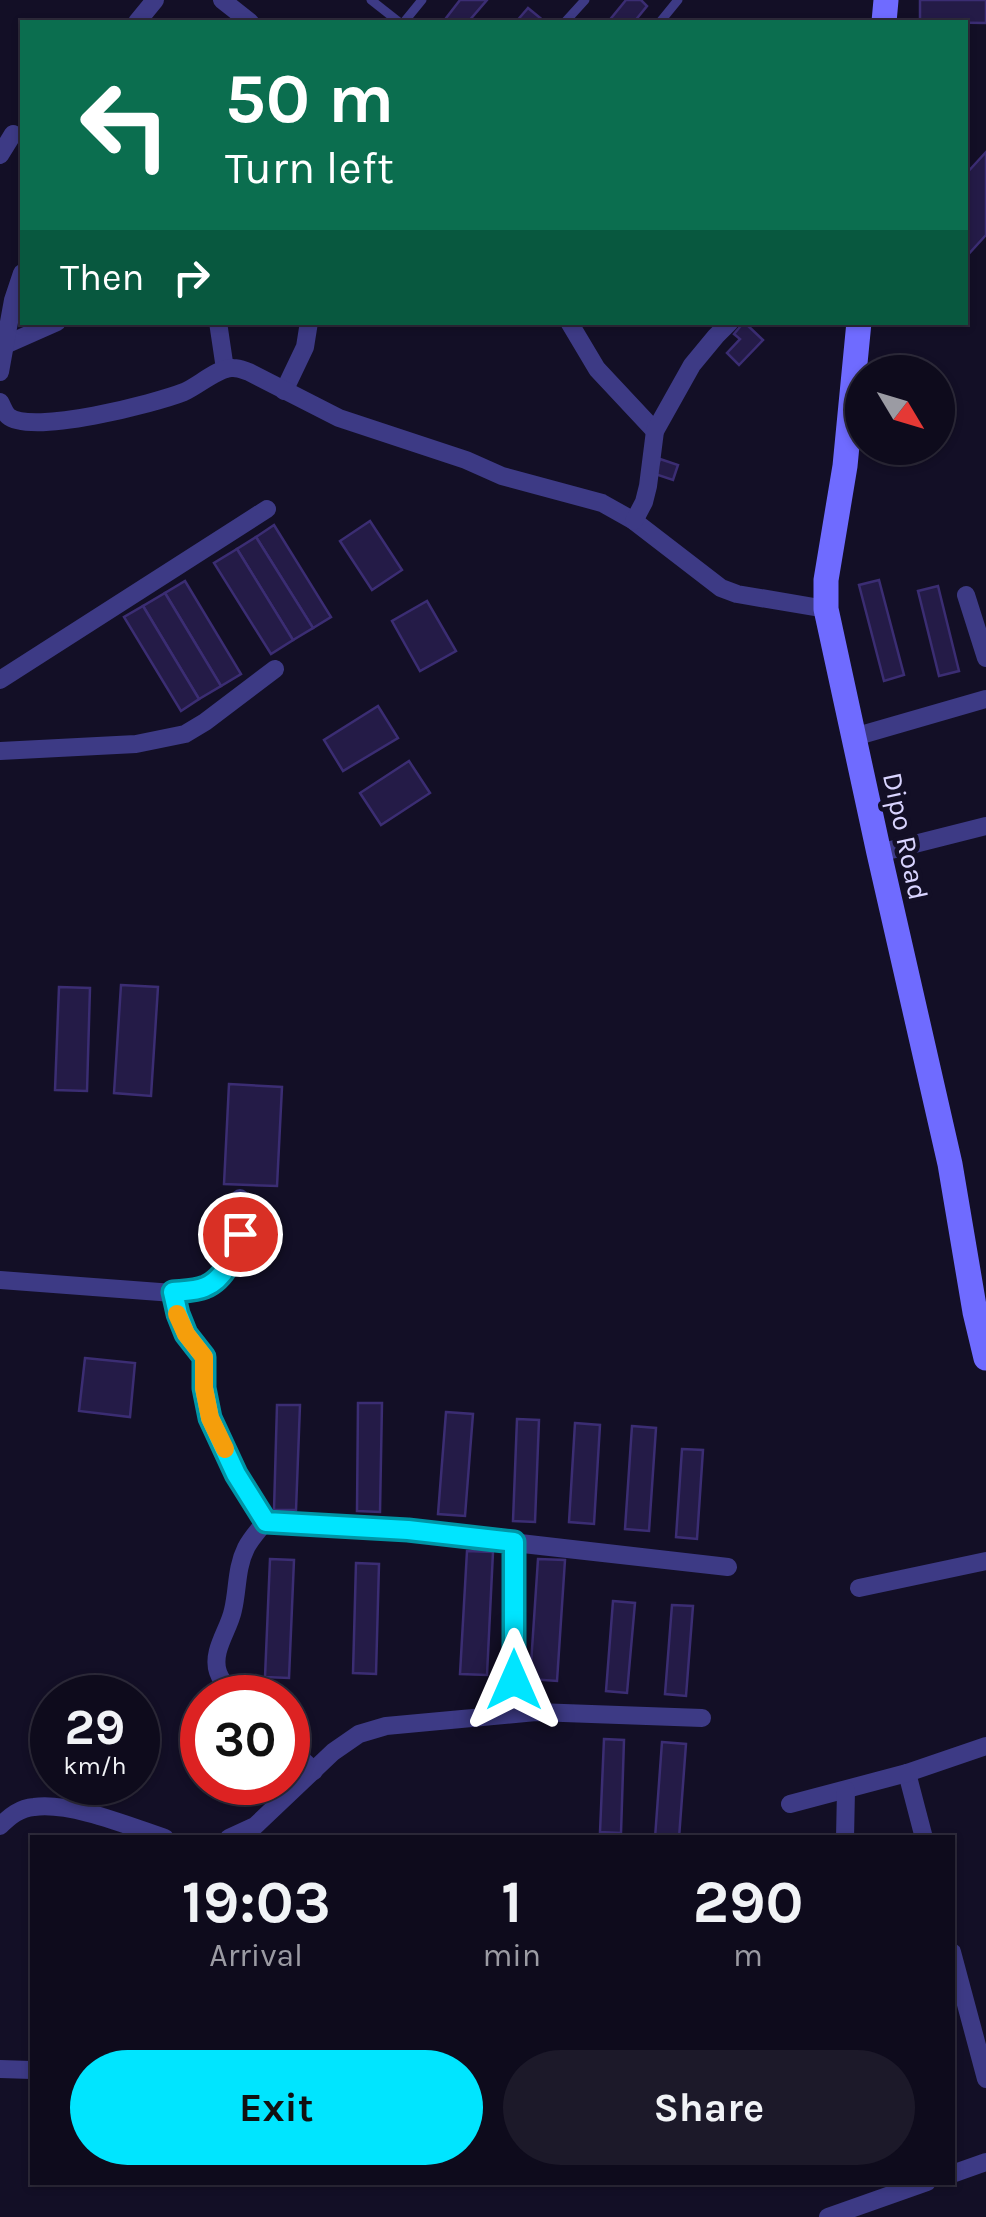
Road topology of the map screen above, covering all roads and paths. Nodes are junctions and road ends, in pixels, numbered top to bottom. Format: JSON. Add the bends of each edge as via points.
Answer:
{"nodes":[{"id":1,"x":155,"y":0,"type":"edge"},
{"id":2,"x":222,"y":0,"type":"edge"},
{"id":3,"x":371,"y":0,"type":"edge"},
{"id":4,"x":422,"y":0,"type":"edge"},
{"id":5,"x":584,"y":0,"type":"edge"},
{"id":6,"x":678,"y":0,"type":"edge"},
{"id":7,"x":139,"y":20,"type":"edge"},
{"id":8,"x":246,"y":20,"type":"edge"},
{"id":9,"x":398,"y":20,"type":"edge"},
{"id":10,"x":403,"y":20,"type":"edge"},
{"id":11,"x":567,"y":20,"type":"edge"},
{"id":12,"x":662,"y":20,"type":"edge"},
{"id":13,"x":12,"y":133,"type":"edge"},
{"id":14,"x":0,"y":155,"type":"edge"},
{"id":15,"x":6,"y":295,"type":"edge"},
{"id":16,"x":49,"y":325,"type":"edge"},
{"id":17,"x":218,"y":325,"type":"edge"},
{"id":18,"x":308,"y":325,"type":"edge"},
{"id":19,"x":571,"y":325,"type":"edge"},
{"id":20,"x":727,"y":325,"type":"edge"},
{"id":21,"x":858,"y":325,"type":"edge"},
{"id":22,"x":4,"y":344,"type":"junction"},
{"id":23,"x":225,"y":369,"type":"junction"},
{"id":24,"x":0,"y":372,"type":"edge"},
{"id":25,"x":284,"y":391,"type":"junction"},
{"id":26,"x":0,"y":402,"type":"edge"},
{"id":27,"x":656,"y":430,"type":"junction"},
{"id":28,"x":267,"y":509,"type":"dead end"},
{"id":29,"x":634,"y":521,"type":"junction"},
{"id":30,"x":966,"y":595,"type":"dead end"},
{"id":31,"x":826,"y":609,"type":"junction"},
{"id":32,"x":986,"y":658,"type":"edge"},
{"id":33,"x":275,"y":669,"type":"dead end"},
{"id":34,"x":0,"y":680,"type":"edge"},
{"id":35,"x":986,"y":700,"type":"edge"},
{"id":36,"x":854,"y":737,"type":"junction"},
{"id":37,"x":0,"y":751,"type":"edge"},
{"id":38,"x":986,"y":826,"type":"edge"},
{"id":39,"x":878,"y":853,"type":"junction"},
{"id":40,"x":240,"y":1198,"type":"dead end"},
{"id":41,"x":0,"y":1280,"type":"edge"},
{"id":42,"x":173,"y":1292,"type":"junction"},
{"id":43,"x":980,"y":1310,"type":"edge"},
{"id":44,"x":986,"y":1358,"type":"edge"},
{"id":45,"x":266,"y":1522,"type":"junction"},
{"id":46,"x":514,"y":1542,"type":"junction"},
{"id":47,"x":986,"y":1561,"type":"edge"},
{"id":48,"x":859,"y":1588,"type":"dead end"},
{"id":49,"x":220,"y":1675,"type":"edge"},
{"id":50,"x":513,"y":1714,"type":"junction"},
{"id":51,"x":702,"y":1718,"type":"dead end"},
{"id":52,"x":986,"y":1746,"type":"edge"},
{"id":53,"x":310,"y":1767,"type":"edge"},
{"id":54,"x":314,"y":1771,"type":"junction"},
{"id":55,"x":908,"y":1773,"type":"junction"},
{"id":56,"x":846,"y":1790,"type":"junction"},
{"id":57,"x":790,"y":1804,"type":"dead end"},
{"id":58,"x":0,"y":1826,"type":"edge"},
{"id":59,"x":156,"y":1835,"type":"edge"},
{"id":60,"x":236,"y":1835,"type":"edge"},
{"id":61,"x":845,"y":1835,"type":"edge"},
{"id":62,"x":923,"y":1835,"type":"edge"},
{"id":63,"x":955,"y":1963,"type":"edge"},
{"id":64,"x":0,"y":2068,"type":"edge"},
{"id":65,"x":30,"y":2070,"type":"edge"},
{"id":66,"x":986,"y":2079,"type":"edge"},
{"id":67,"x":986,"y":2162,"type":"edge"},
{"id":68,"x":955,"y":2173,"type":"edge"},
{"id":69,"x":919,"y":2185,"type":"edge"},
{"id":70,"x":828,"y":2217,"type":"edge"}],
"edges":[{"from":1,"to":7,"type":"street"},
{"from":2,"to":8,"type":"street"},
{"from":3,"to":9,"type":"lane"},
{"from":4,"to":10,"type":"lane"},
{"from":5,"to":11,"type":"lane"},
{"from":6,"to":12,"type":"lane"},
{"from":13,"to":14,"type":"street"},
{"from":15,"to":22,"type":"street"},
{"from":16,"to":22,"type":"street"},
{"from":17,"to":23,"type":"street"},
{"from":18,"to":25,"type":"street"},
{"from":19,"to":27,"type":"street","via":[[597,369]]},
{"from":20,"to":27,"type":"street","via":[[692,365]]},
{"from":21,"to":31,"type":"main road","name":"Dipo Road"},
{"from":22,"to":24,"type":"street"},
{"from":23,"to":25,"type":"street","via":[[248,372]]},
{"from":23,"to":26,"type":"street","via":[[186,391],[74,419],[18,420]]},
{"from":25,"to":29,"type":"street","via":[[339,418],[502,476],[602,503]]},
{"from":27,"to":29,"type":"street","via":[[648,486]]},
{"from":28,"to":34,"type":"street"},
{"from":29,"to":31,"type":"street","via":[[721,588]]},
{"from":30,"to":32,"type":"street"},
{"from":31,"to":36,"type":"main road","name":"Dipo Road"},
{"from":33,"to":37,"type":"street","via":[[185,734],[136,744]]},
{"from":35,"to":36,"type":"street"},
{"from":36,"to":39,"type":"main road","name":"Dipo Road"},
{"from":38,"to":39,"type":"street"},
{"from":39,"to":43,"type":"main road","name":"Dipo Road"},
{"from":40,"to":42,"type":"street","via":[[240,1234],[226,1268],[206,1287]]},
{"from":41,"to":42,"type":"street"},
{"from":42,"to":45,"type":"street","via":[[186,1334],[204,1357],[210,1418]]},
{"from":43,"to":44,"type":"main road","name":"Dipo Road"},
{"from":45,"to":46,"type":"street"},
{"from":45,"to":49,"type":"street","via":[[238,1572],[221,1638]]},
{"from":46,"to":46,"type":"street","via":[[666,1561],[728,1567],[708,1565]]},
{"from":46,"to":50,"type":"street"},
{"from":47,"to":48,"type":"street"},
{"from":50,"to":51,"type":"street"},
{"from":50,"to":54,"type":"street","via":[[386,1726],[359,1734]]},
{"from":52,"to":55,"type":"street"},
{"from":53,"to":54,"type":"street"},
{"from":54,"to":60,"type":"street"},
{"from":55,"to":56,"type":"street"},
{"from":55,"to":62,"type":"street"},
{"from":56,"to":57,"type":"street"},
{"from":56,"to":61,"type":"street"},
{"from":58,"to":59,"type":"street","via":[[37,1806],[88,1813]]},
{"from":63,"to":66,"type":"street"},
{"from":64,"to":65,"type":"street"},
{"from":67,"to":68,"type":"street"},
{"from":69,"to":70,"type":"street"}]}
